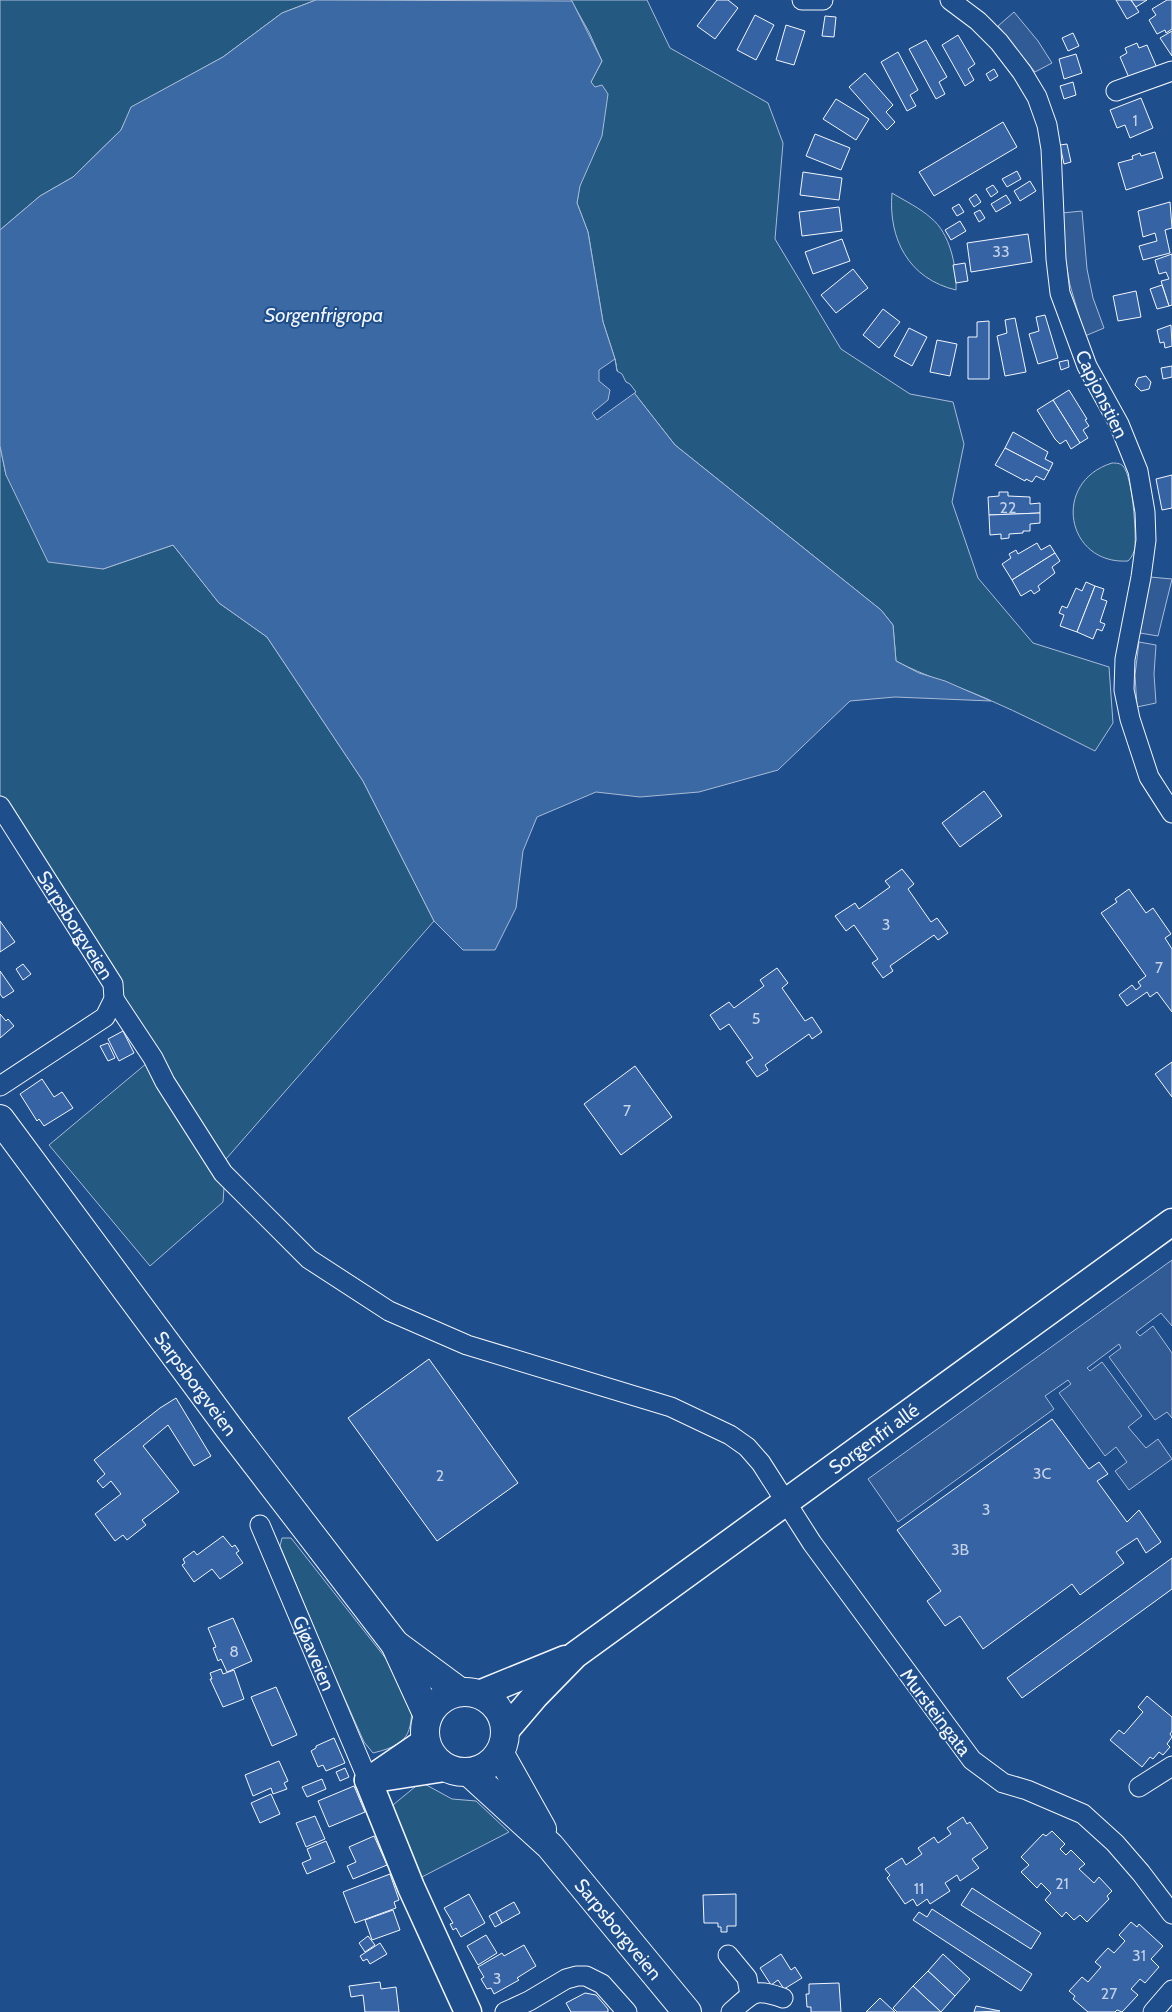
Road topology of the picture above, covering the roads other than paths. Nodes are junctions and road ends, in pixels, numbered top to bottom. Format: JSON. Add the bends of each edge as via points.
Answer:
{"nodes":[{"id":1,"x":802,"y":0,"type":"edge"},
{"id":2,"x":823,"y":0,"type":"edge"},
{"id":3,"x":950,"y":0,"type":"edge"},
{"id":4,"x":1172,"y":70,"type":"edge"},
{"id":5,"x":1116,"y":91,"type":"dead end"},
{"id":6,"x":0,"y":806,"type":"edge"},
{"id":7,"x":1172,"y":813,"type":"edge"},
{"id":8,"x":114,"y":999,"type":"junction"},
{"id":9,"x":0,"y":1086,"type":"edge"},
{"id":10,"x":5,"y":1134,"type":"edge"},
{"id":11,"x":1172,"y":1222,"type":"edge"},
{"id":12,"x":786,"y":1502,"type":"junction"},
{"id":13,"x":260,"y":1525,"type":"dead end"},
{"id":14,"x":395,"y":1644,"type":"junction"},
{"id":15,"x":575,"y":1655,"type":"junction"},
{"id":16,"x":469,"y":1693,"type":"junction"},
{"id":17,"x":427,"y":1728,"type":"junction"},
{"id":18,"x":503,"y":1742,"type":"junction"},
{"id":19,"x":1172,"y":1766,"type":"edge"},
{"id":20,"x":457,"y":1770,"type":"junction"},
{"id":21,"x":368,"y":1780,"type":"junction"},
{"id":22,"x":1139,"y":1787,"type":"dead end"},
{"id":23,"x":550,"y":1846,"type":"junction"},
{"id":24,"x":1172,"y":1914,"type":"edge"},
{"id":25,"x":728,"y":1955,"type":"dead end"},
{"id":26,"x":1172,"y":1990,"type":"edge"},
{"id":27,"x":750,"y":1995,"type":"junction"},
{"id":28,"x":783,"y":1998,"type":"dead end"},
{"id":29,"x":468,"y":2012,"type":"edge"},
{"id":30,"x":505,"y":2012,"type":"edge"},
{"id":31,"x":627,"y":2012,"type":"edge"},
{"id":32,"x":686,"y":2012,"type":"edge"},
{"id":33,"x":731,"y":2012,"type":"edge"},
{"id":34,"x":1153,"y":2012,"type":"edge"}],
"edges":[{"from":1,"to":2,"type":"street"},
{"from":3,"to":7,"type":"street","name":"Capjonstien","via":[[999,42],[1037,97],[1047,126],[1052,149],[1060,293],[1087,366],[1119,424],[1138,471],[1146,540],[1125,659],[1124,690],[1149,777]]},
{"from":4,"to":5,"type":"street"},
{"from":6,"to":8,"type":"street","name":"Sarpsborgveien","via":[[112,984]]},
{"from":8,"to":9,"type":"street","name":"Sarpsborgveien","via":[[105,1017]]},
{"from":8,"to":12,"type":"street","name":"Mursteingata","via":[[223,1173],[309,1259],[389,1311],[467,1345],[671,1407],[730,1435],[761,1463]]},
{"from":10,"to":14,"type":"highway","name":"Sarpsborgveien"},
{"from":11,"to":12,"type":"street","name":"Sorgenfri allé"},
{"from":12,"to":15,"type":"street","name":"Sorgenfri allé"},
{"from":12,"to":24,"type":"street","name":"Mursteingata","via":[[812,1543],[972,1760],[1003,1783],[1028,1790],[1083,1814],[1142,1873]]},
{"from":13,"to":21,"type":"street","name":"Gjøaveien"},
{"from":14,"to":16,"type":"highway","name":"Sarpsborgveien"},
{"from":14,"to":17,"type":"highway","name":"Sarpsborgveien"},
{"from":15,"to":16,"type":"street"},
{"from":15,"to":18,"type":"street","via":[[535,1696]]},
{"from":16,"to":17,"type":"highway","via":[[447,1696],[436,1704]]},
{"from":16,"to":18,"type":"highway","via":[[497,1707],[503,1718]]},
{"from":17,"to":20,"type":"highway","via":[[429,1752],[436,1761]]},
{"from":17,"to":21,"type":"street"},
{"from":18,"to":20,"type":"highway","via":[[492,1763],[481,1770]]},
{"from":18,"to":23,"type":"highway","name":"Sarpsborgveien"},
{"from":19,"to":22,"type":"street"},
{"from":20,"to":21,"type":"street"},
{"from":20,"to":23,"type":"highway","name":"Sarpsborgveien"},
{"from":21,"to":29,"type":"street","name":"Gjøaveien","via":[[411,1887]]},
{"from":23,"to":32,"type":"highway","name":"Sarpsborgveien"},
{"from":25,"to":27,"type":"street","via":[[747,1978]]},
{"from":26,"to":34,"type":"street"},
{"from":27,"to":28,"type":"street","via":[[763,1991]]},
{"from":27,"to":33,"type":"street"},
{"from":30,"to":31,"type":"street","via":[[577,1976],[586,1976],[602,1984]]}]}
